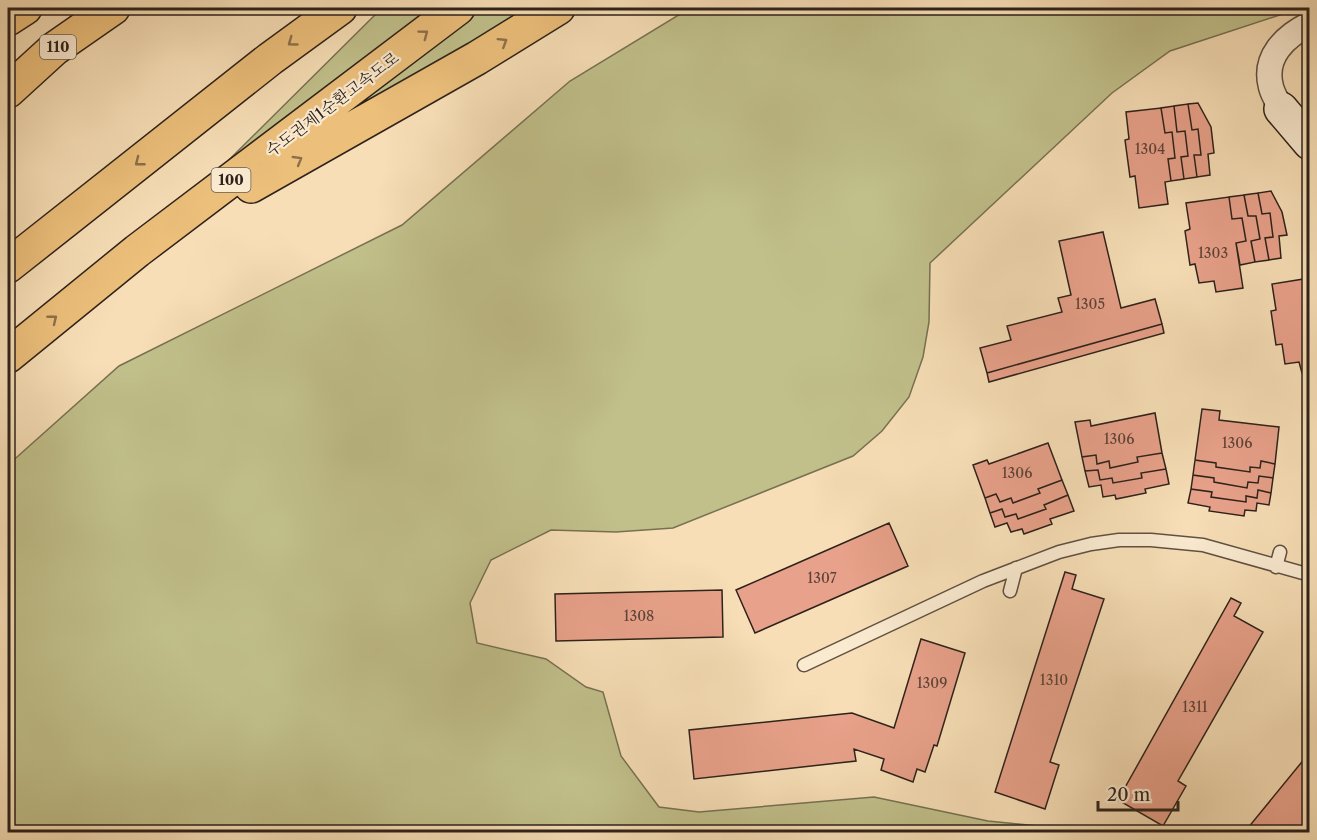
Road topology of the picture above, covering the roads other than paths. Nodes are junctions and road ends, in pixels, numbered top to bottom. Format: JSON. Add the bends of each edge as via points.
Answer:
{"nodes":[{"id":1,"x":25,"y":8,"type":"edge"},
{"id":2,"x":113,"y":8,"type":"edge"},
{"id":3,"x":340,"y":8,"type":"edge"},
{"id":4,"x":458,"y":8,"type":"edge"},
{"id":5,"x":558,"y":8,"type":"edge"},
{"id":6,"x":8,"y":19,"type":"edge"},
{"id":7,"x":1310,"y":24,"type":"edge"},
{"id":8,"x":8,"y":91,"type":"edge"},
{"id":9,"x":1281,"y":109,"type":"joint"},
{"id":10,"x":1310,"y":143,"type":"edge"},
{"id":11,"x":137,"y":251,"type":"junction"},
{"id":12,"x":8,"y":266,"type":"edge"},
{"id":13,"x":8,"y":356,"type":"edge"},
{"id":14,"x":1280,"y":552,"type":"dead end"},
{"id":15,"x":1276,"y":567,"type":"junction"},
{"id":16,"x":1016,"y":568,"type":"junction"},
{"id":17,"x":1310,"y":575,"type":"edge"},
{"id":18,"x":1010,"y":591,"type":"dead end"},
{"id":19,"x":804,"y":665,"type":"dead end"}],
"edges":[{"from":1,"to":6,"type":"highway"},
{"from":2,"to":8,"type":"highway","number":"110","via":[[54,49]]},
{"from":3,"to":12,"type":"highway","one_way":true},
{"from":11,"to":4,"type":"highway","name":"수도권제1순환고속도로","number":"100","one_way":true},
{"from":11,"to":5,"type":"highway","one_way":true},
{"from":7,"to":9,"type":"street","via":[[1293,32],[1276,49],[1269,69],[1271,87]]},
{"from":9,"to":10,"type":"street"},
{"from":13,"to":11,"type":"highway","name":"수도권제1순환고속도로","number":"100","one_way":true},
{"from":14,"to":15,"type":"lane"},
{"from":15,"to":16,"type":"lane","via":[[1203,545],[1119,540],[1059,552]]},
{"from":15,"to":17,"type":"lane"},
{"from":16,"to":18,"type":"lane"},
{"from":16,"to":19,"type":"lane"}]}
